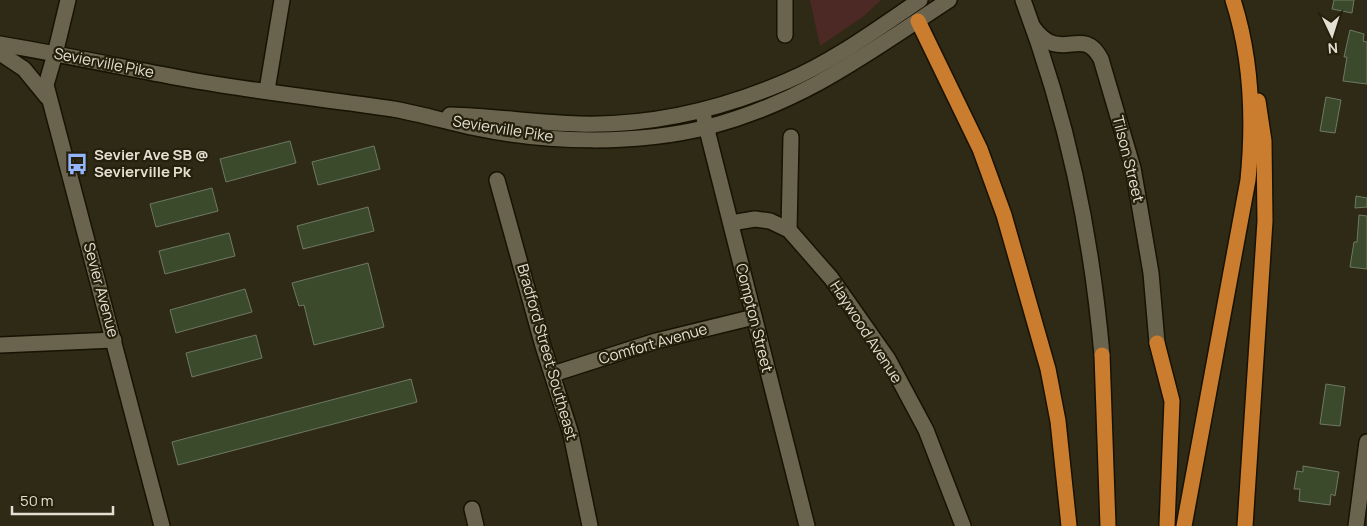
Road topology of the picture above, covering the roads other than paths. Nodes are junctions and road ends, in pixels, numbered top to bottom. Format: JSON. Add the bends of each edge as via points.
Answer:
{"nodes":[{"id":1,"x":68,"y":0,"type":"edge"},
{"id":2,"x":282,"y":0,"type":"edge"},
{"id":3,"x":785,"y":0,"type":"edge"},
{"id":4,"x":949,"y":0,"type":"edge"},
{"id":5,"x":1023,"y":0,"type":"edge"},
{"id":6,"x":1233,"y":0,"type":"edge"},
{"id":7,"x":915,"y":3,"type":"edge"},
{"id":8,"x":918,"y":21,"type":"junction"},
{"id":9,"x":1033,"y":27,"type":"junction"},
{"id":10,"x":785,"y":35,"type":"dead end"},
{"id":11,"x":0,"y":44,"type":"edge"},
{"id":12,"x":1060,"y":46,"type":"junction"},
{"id":13,"x":0,"y":53,"type":"edge"},
{"id":14,"x":55,"y":54,"type":"junction"},
{"id":15,"x":1249,"y":71,"type":"junction"},
{"id":16,"x":1047,"y":74,"type":"junction"},
{"id":17,"x":267,"y":90,"type":"junction"},
{"id":18,"x":51,"y":103,"type":"junction"},
{"id":19,"x":702,"y":110,"type":"junction"},
{"id":20,"x":424,"y":114,"type":"junction"},
{"id":21,"x":706,"y":128,"type":"junction"},
{"id":22,"x":790,"y":137,"type":"dead end"},
{"id":23,"x":497,"y":180,"type":"dead end"},
{"id":24,"x":731,"y":223,"type":"junction"},
{"id":25,"x":789,"y":230,"type":"junction"},
{"id":26,"x":754,"y":317,"type":"junction"},
{"id":27,"x":114,"y":340,"type":"junction"},
{"id":28,"x":1157,"y":343,"type":"joint"},
{"id":29,"x":0,"y":345,"type":"edge"},
{"id":30,"x":1102,"y":356,"type":"joint"},
{"id":31,"x":553,"y":374,"type":"junction"},
{"id":32,"x":1366,"y":452,"type":"edge"},
{"id":33,"x":472,"y":509,"type":"dead end"},
{"id":34,"x":162,"y":526,"type":"edge"},
{"id":35,"x":476,"y":526,"type":"edge"},
{"id":36,"x":590,"y":526,"type":"edge"},
{"id":37,"x":807,"y":526,"type":"edge"},
{"id":38,"x":963,"y":526,"type":"edge"},
{"id":39,"x":1069,"y":526,"type":"edge"},
{"id":40,"x":1108,"y":526,"type":"edge"},
{"id":41,"x":1167,"y":526,"type":"edge"},
{"id":42,"x":1184,"y":526,"type":"edge"},
{"id":43,"x":1245,"y":526,"type":"edge"},
{"id":44,"x":1356,"y":526,"type":"edge"}],
"edges":[{"from":1,"to":14,"type":"street","name":"Sevier Avenue"},
{"from":2,"to":17,"type":"street"},
{"from":3,"to":10,"type":"street"},
{"from":4,"to":8,"type":"street","name":"Sevierville Pike"},
{"from":5,"to":9,"type":"street"},
{"from":6,"to":15,"type":"highway"},
{"from":7,"to":8,"type":"street"},
{"from":7,"to":19,"type":"street","name":"Sevierville Pike","via":[[828,60],[788,81]]},
{"from":8,"to":21,"type":"street","name":"Sevierville Pike","via":[[820,84],[780,104]]},
{"from":8,"to":39,"type":"highway","via":[[980,149],[1004,215],[1048,369],[1060,437]]},
{"from":9,"to":12,"type":"street","via":[[1045,41]]},
{"from":9,"to":16,"type":"street"},
{"from":11,"to":14,"type":"street","name":"Sevierville Pike"},
{"from":12,"to":16,"type":"street","via":[[1052,55]]},
{"from":12,"to":28,"type":"street","name":"Tilson Street","via":[[1086,44],[1094,48],[1101,59],[1137,187],[1151,273]]},
{"from":13,"to":18,"type":"street","via":[[34,78]]},
{"from":14,"to":17,"type":"street","name":"Sevierville Pike"},
{"from":14,"to":18,"type":"street","name":"Sevier Avenue","via":[[46,85]]},
{"from":15,"to":42,"type":"highway","via":[[1252,137],[1248,180]]},
{"from":15,"to":43,"type":"highway","via":[[1261,108],[1265,187]]},
{"from":16,"to":30,"type":"street","via":[[1081,196]]},
{"from":17,"to":20,"type":"street","name":"Sevierville Pike"},
{"from":18,"to":27,"type":"street","name":"Sevier Avenue"},
{"from":19,"to":20,"type":"street","name":"Sevierville Pike","via":[[653,119],[580,124]]},
{"from":19,"to":21,"type":"street","name":"Compton Street"},
{"from":20,"to":21,"type":"street","name":"Sevierville Pike","via":[[476,128],[581,139],[657,135]]},
{"from":21,"to":24,"type":"street","name":"Compton Street"},
{"from":22,"to":25,"type":"street"},
{"from":23,"to":31,"type":"street","name":"Bradford Street Southeast"},
{"from":24,"to":25,"type":"street","name":"Haywood Avenue","via":[[755,219],[770,221]]},
{"from":24,"to":26,"type":"street","name":"Compton Street"},
{"from":25,"to":38,"type":"street","name":"Haywood Avenue","via":[[831,278],[888,358],[926,430]]},
{"from":26,"to":31,"type":"street","name":"Comfort Avenue","via":[[656,341]]},
{"from":26,"to":37,"type":"street","name":"Compton Street"},
{"from":27,"to":29,"type":"street"},
{"from":27,"to":34,"type":"street","name":"Sevier Avenue"},
{"from":28,"to":41,"type":"highway","via":[[1172,401]]},
{"from":30,"to":40,"type":"highway"},
{"from":31,"to":36,"type":"street","name":"Bradford Street Southeast","via":[[571,434]]},
{"from":32,"to":44,"type":"street"},
{"from":33,"to":35,"type":"street"}]}
